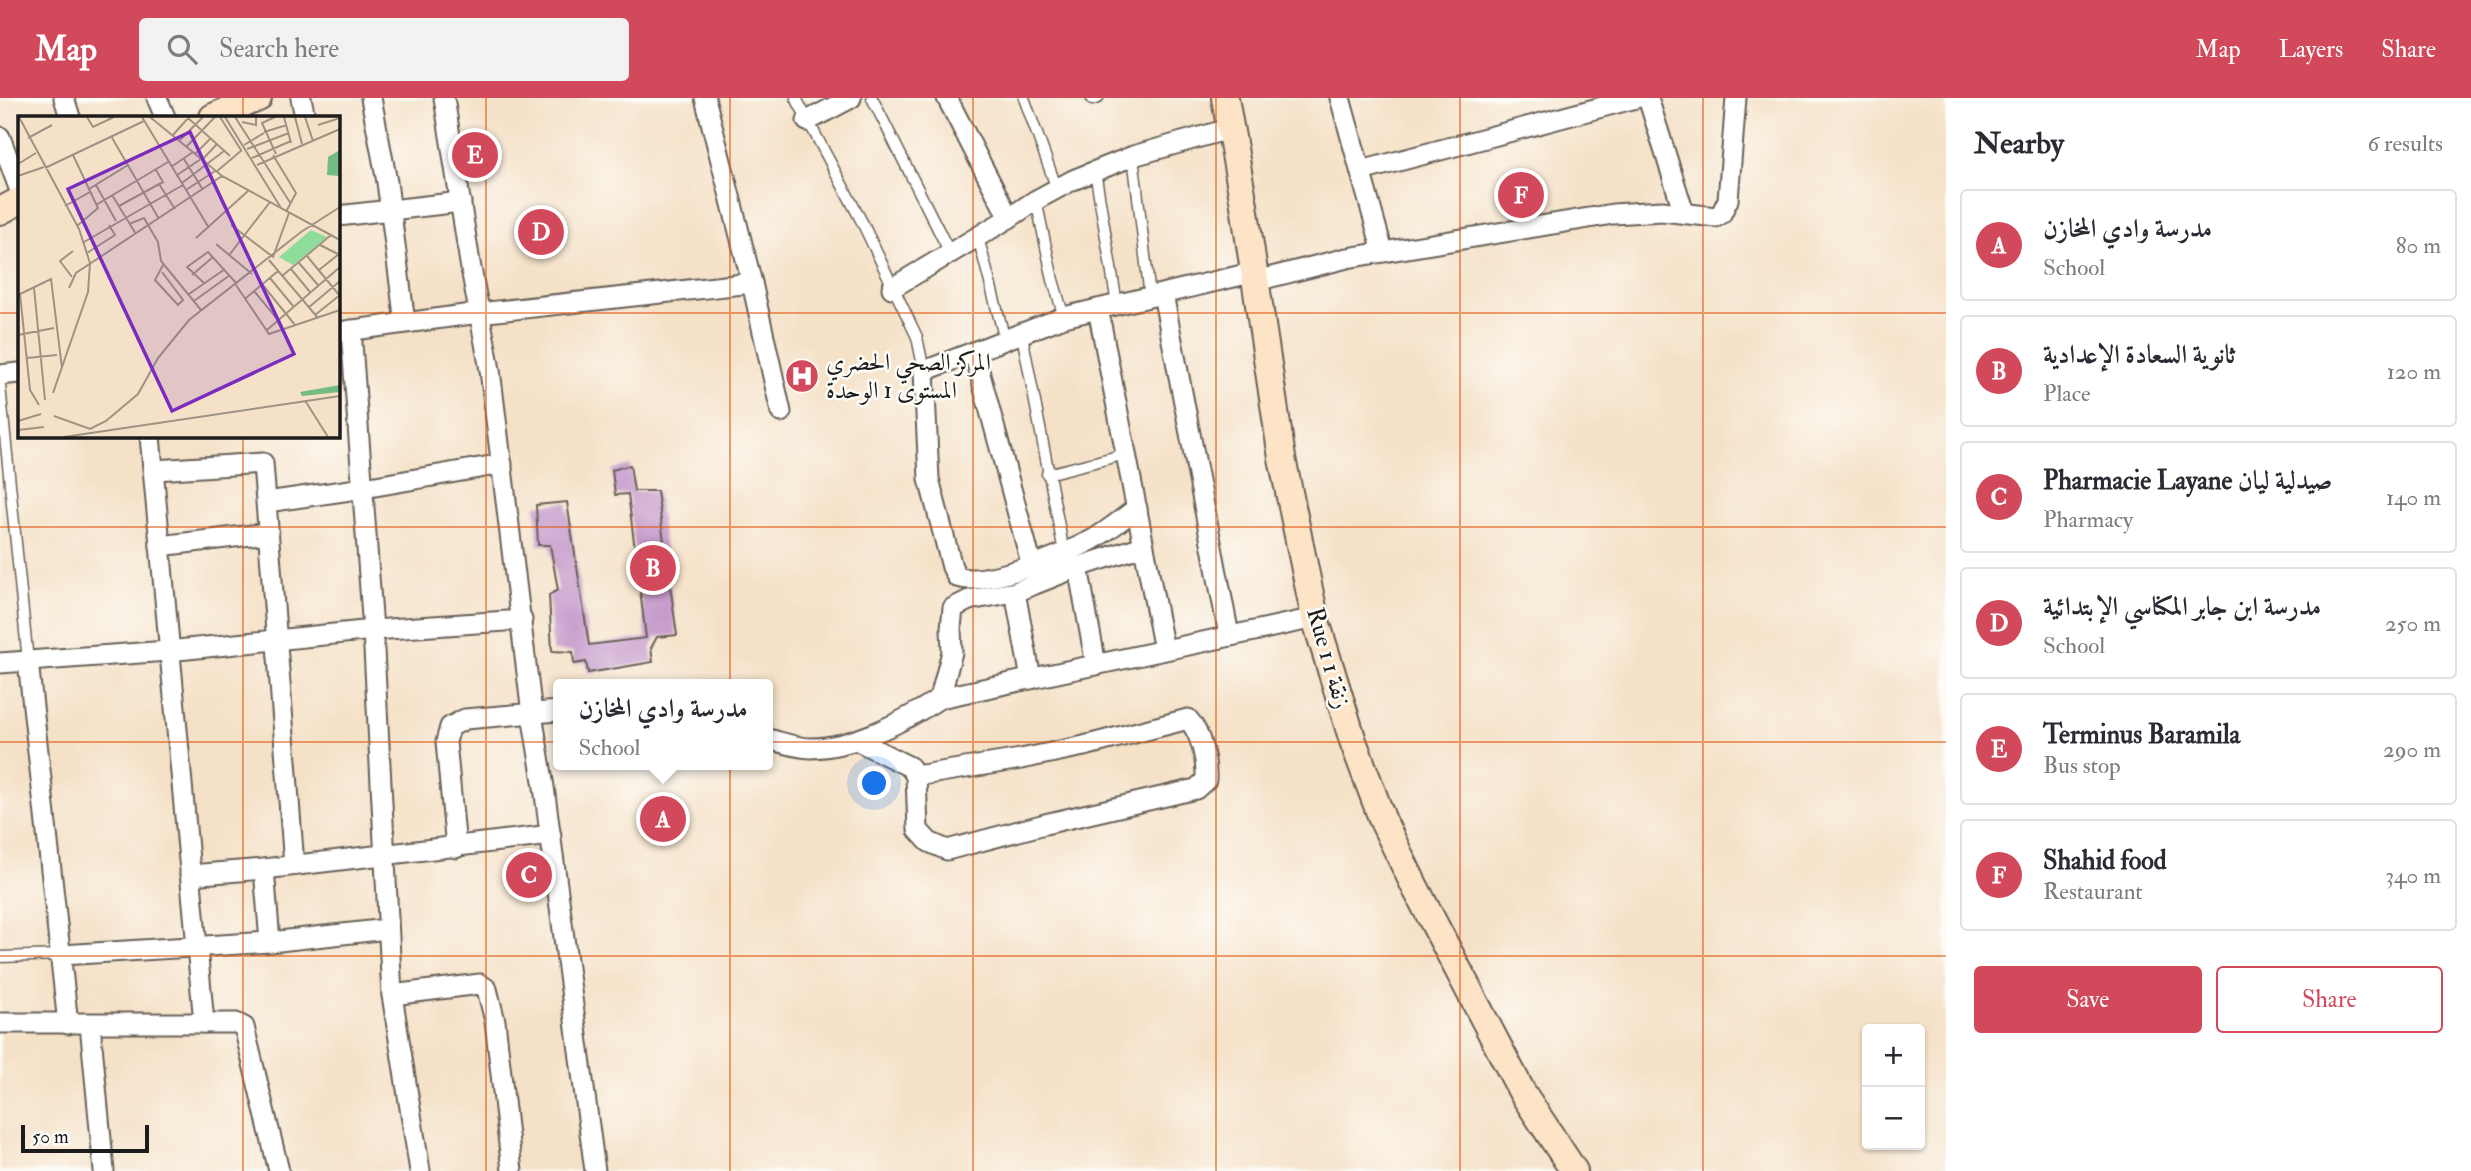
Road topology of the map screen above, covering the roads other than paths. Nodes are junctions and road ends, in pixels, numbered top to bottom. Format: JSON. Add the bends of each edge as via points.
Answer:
{"nodes":[{"id":1,"x":64,"y":98,"type":"edge"},
{"id":2,"x":157,"y":98,"type":"edge"},
{"id":3,"x":302,"y":98,"type":"edge"},
{"id":4,"x":371,"y":98,"type":"edge"},
{"id":5,"x":444,"y":98,"type":"edge"},
{"id":6,"x":705,"y":98,"type":"edge"},
{"id":7,"x":796,"y":98,"type":"edge"},
{"id":8,"x":851,"y":98,"type":"edge"},
{"id":9,"x":872,"y":98,"type":"edge"},
{"id":10,"x":1024,"y":98,"type":"edge"},
{"id":11,"x":1225,"y":98,"type":"edge"},
{"id":12,"x":1340,"y":98,"type":"edge"},
{"id":13,"x":1636,"y":98,"type":"edge"},
{"id":14,"x":1648,"y":98,"type":"edge"},
{"id":15,"x":1736,"y":98,"type":"edge"},
{"id":16,"x":951,"y":101,"type":"edge"},
{"id":17,"x":70,"y":116,"type":"edge"},
{"id":18,"x":165,"y":116,"type":"edge"},
{"id":19,"x":304,"y":116,"type":"edge"},
{"id":20,"x":807,"y":121,"type":"junction"},
{"id":21,"x":1232,"y":128,"type":"junction"},
{"id":22,"x":0,"y":137,"type":"edge"},
{"id":23,"x":1133,"y":156,"type":"junction"},
{"id":24,"x":1095,"y":171,"type":"junction"},
{"id":25,"x":1360,"y":171,"type":"junction"},
{"id":26,"x":1057,"y":189,"type":"junction"},
{"id":27,"x":1036,"y":200,"type":"junction"},
{"id":28,"x":15,"y":202,"type":"edge"},
{"id":29,"x":461,"y":202,"type":"junction"},
{"id":30,"x":391,"y":211,"type":"junction"},
{"id":31,"x":1684,"y":213,"type":"junction"},
{"id":32,"x":340,"y":216,"type":"edge"},
{"id":33,"x":1009,"y":218,"type":"junction"},
{"id":34,"x":978,"y":237,"type":"junction"},
{"id":35,"x":1383,"y":252,"type":"junction"},
{"id":36,"x":950,"y":253,"type":"junction"},
{"id":37,"x":1255,"y":277,"type":"junction"},
{"id":38,"x":752,"y":283,"type":"junction"},
{"id":39,"x":892,"y":288,"type":"junction"},
{"id":40,"x":1156,"y":295,"type":"junction"},
{"id":41,"x":1108,"y":307,"type":"junction"},
{"id":42,"x":479,"y":313,"type":"junction"},
{"id":43,"x":1064,"y":317,"type":"junction"},
{"id":44,"x":405,"y":323,"type":"junction"},
{"id":45,"x":344,"y":331,"type":"edge"},
{"id":46,"x":1014,"y":337,"type":"junction"},
{"id":47,"x":974,"y":352,"type":"junction"},
{"id":48,"x":924,"y":371,"type":"junction"},
{"id":49,"x":18,"y":373,"type":"edge"},
{"id":50,"x":0,"y":375,"type":"edge"},
{"id":51,"x":0,"y":386,"type":"edge"},
{"id":52,"x":781,"y":412,"type":"dead end"},
{"id":53,"x":150,"y":438,"type":"edge"},
{"id":54,"x":1126,"y":454,"type":"junction"},
{"id":55,"x":502,"y":464,"type":"junction"},
{"id":56,"x":155,"y":470,"type":"junction"},
{"id":57,"x":1047,"y":474,"type":"junction"},
{"id":58,"x":364,"y":488,"type":"junction"},
{"id":59,"x":267,"y":502,"type":"junction"},
{"id":60,"x":1137,"y":508,"type":"junction"},
{"id":61,"x":268,"y":533,"type":"junction"},
{"id":62,"x":160,"y":546,"type":"junction"},
{"id":63,"x":1143,"y":546,"type":"junction"},
{"id":64,"x":1064,"y":552,"type":"junction"},
{"id":65,"x":1032,"y":566,"type":"junction"},
{"id":66,"x":1078,"y":566,"type":"junction"},
{"id":67,"x":1015,"y":592,"type":"junction"},
{"id":68,"x":1315,"y":618,"type":"junction"},
{"id":69,"x":522,"y":620,"type":"junction"},
{"id":70,"x":373,"y":631,"type":"junction"},
{"id":71,"x":1230,"y":635,"type":"junction"},
{"id":72,"x":276,"y":640,"type":"junction"},
{"id":73,"x":1164,"y":650,"type":"junction"},
{"id":74,"x":168,"y":651,"type":"junction"},
{"id":75,"x":29,"y":661,"type":"junction"},
{"id":76,"x":0,"y":663,"type":"edge"},
{"id":77,"x":1096,"y":666,"type":"junction"},
{"id":78,"x":1031,"y":679,"type":"junction"},
{"id":79,"x":940,"y":698,"type":"junction"},
{"id":80,"x":553,"y":712,"type":"edge"},
{"id":81,"x":532,"y":715,"type":"junction"},
{"id":82,"x":773,"y":740,"type":"edge"},
{"id":83,"x":856,"y":740,"type":"junction"},
{"id":84,"x":916,"y":776,"type":"junction"},
{"id":85,"x":551,"y":835,"type":"junction"},
{"id":86,"x":456,"y":848,"type":"junction"},
{"id":87,"x":385,"y":855,"type":"junction"},
{"id":88,"x":294,"y":865,"type":"junction"},
{"id":89,"x":264,"y":869,"type":"junction"},
{"id":90,"x":191,"y":875,"type":"junction"},
{"id":91,"x":388,"y":929,"type":"junction"},
{"id":92,"x":270,"y":942,"type":"junction"},
{"id":93,"x":196,"y":948,"type":"junction"},
{"id":94,"x":62,"y":955,"type":"junction"},
{"id":95,"x":0,"y":957,"type":"edge"},
{"id":96,"x":393,"y":995,"type":"junction"},
{"id":97,"x":0,"y":1023,"type":"edge"},
{"id":98,"x":204,"y":1023,"type":"junction"},
{"id":99,"x":68,"y":1024,"type":"junction"},
{"id":100,"x":90,"y":1024,"type":"junction"},
{"id":101,"x":104,"y":1171,"type":"edge"},
{"id":102,"x":279,"y":1171,"type":"edge"},
{"id":103,"x":420,"y":1171,"type":"edge"},
{"id":104,"x":512,"y":1171,"type":"edge"},
{"id":105,"x":595,"y":1171,"type":"edge"},
{"id":106,"x":1574,"y":1171,"type":"edge"}],
"edges":[{"from":1,"to":17,"type":"street"},
{"from":2,"to":18,"type":"street"},
{"from":3,"to":19,"type":"street"},
{"from":4,"to":30,"type":"street"},
{"from":5,"to":29,"type":"street"},
{"from":6,"to":38,"type":"street"},
{"from":7,"to":20,"type":"lane"},
{"from":8,"to":20,"type":"street"},
{"from":9,"to":36,"type":"lane"},
{"from":10,"to":26,"type":"lane"},
{"from":11,"to":21,"type":"street","name":"Rue 1 زنقة 1"},
{"from":12,"to":25,"type":"street"},
{"from":13,"to":25,"type":"street"},
{"from":14,"to":31,"type":"street"},
{"from":15,"to":31,"type":"street","via":[[1726,208],[1716,217]]},
{"from":16,"to":33,"type":"street"},
{"from":20,"to":39,"type":"lane"},
{"from":21,"to":23,"type":"street"},
{"from":21,"to":37,"type":"street","name":"Rue 1 زنقة 1"},
{"from":22,"to":28,"type":"street"},
{"from":23,"to":24,"type":"street"},
{"from":23,"to":40,"type":"lane"},
{"from":24,"to":26,"type":"street"},
{"from":24,"to":41,"type":"lane"},
{"from":25,"to":35,"type":"street"},
{"from":26,"to":27,"type":"street"},
{"from":27,"to":33,"type":"street"},
{"from":27,"to":43,"type":"lane"},
{"from":29,"to":30,"type":"street"},
{"from":29,"to":42,"type":"street"},
{"from":30,"to":32,"type":"street"},
{"from":30,"to":44,"type":"street"},
{"from":31,"to":35,"type":"street","via":[[1613,214]]},
{"from":33,"to":34,"type":"street"},
{"from":34,"to":36,"type":"street"},
{"from":34,"to":46,"type":"lane"},
{"from":35,"to":37,"type":"street"},
{"from":36,"to":39,"type":"street"},
{"from":37,"to":40,"type":"street"},
{"from":37,"to":68,"type":"street","name":"Rue 1 زنقة 1","via":[[1282,458]]},
{"from":38,"to":42,"type":"street"},
{"from":38,"to":52,"type":"street"},
{"from":39,"to":48,"type":"lane","via":[[917,337]]},
{"from":40,"to":41,"type":"street"},
{"from":40,"to":71,"type":"street"},
{"from":41,"to":43,"type":"street"},
{"from":41,"to":54,"type":"street"},
{"from":42,"to":44,"type":"street"},
{"from":42,"to":55,"type":"street"},
{"from":43,"to":46,"type":"street"},
{"from":44,"to":45,"type":"street"},
{"from":45,"to":58,"type":"street"},
{"from":46,"to":47,"type":"street"},
{"from":46,"to":57,"type":"lane"},
{"from":47,"to":48,"type":"street"},
{"from":47,"to":65,"type":"street"},
{"from":48,"to":65,"type":"street","via":[[929,478],[957,577],[968,581]]},
{"from":49,"to":50,"type":"street"},
{"from":51,"to":75,"type":"lane"},
{"from":53,"to":56,"type":"street"},
{"from":54,"to":57,"type":"lane"},
{"from":54,"to":60,"type":"street"},
{"from":55,"to":58,"type":"street"},
{"from":55,"to":69,"type":"street"},
{"from":56,"to":59,"type":"street","via":[[263,463]]},
{"from":56,"to":62,"type":"street"},
{"from":57,"to":64,"type":"lane"},
{"from":58,"to":59,"type":"street"},
{"from":58,"to":70,"type":"street"},
{"from":59,"to":61,"type":"street"},
{"from":60,"to":63,"type":"street"},
{"from":60,"to":64,"type":"street","via":[[1094,539]]},
{"from":61,"to":62,"type":"street"},
{"from":61,"to":72,"type":"street"},
{"from":62,"to":74,"type":"street"},
{"from":63,"to":66,"type":"street"},
{"from":63,"to":73,"type":"street"},
{"from":64,"to":65,"type":"street"},
{"from":66,"to":67,"type":"street"},
{"from":66,"to":77,"type":"street"},
{"from":67,"to":78,"type":"street"},
{"from":67,"to":79,"type":"street","via":[[969,600],[953,608],[952,652]]},
{"from":68,"to":71,"type":"street"},
{"from":68,"to":106,"type":"street","name":"Rue 1 زنقة 1","via":[[1382,821],[1522,1092]]},
{"from":69,"to":70,"type":"street"},
{"from":69,"to":81,"type":"street"},
{"from":70,"to":72,"type":"street"},
{"from":70,"to":87,"type":"street"},
{"from":71,"to":73,"type":"street"},
{"from":72,"to":74,"type":"street"},
{"from":72,"to":88,"type":"street"},
{"from":73,"to":77,"type":"street"},
{"from":74,"to":75,"type":"street"},
{"from":74,"to":90,"type":"street"},
{"from":75,"to":76,"type":"street"},
{"from":75,"to":94,"type":"street"},
{"from":77,"to":78,"type":"street"},
{"from":78,"to":79,"type":"street"},
{"from":79,"to":83,"type":"street"},
{"from":80,"to":81,"type":"street"},
{"from":81,"to":85,"type":"street"},
{"from":81,"to":86,"type":"street","via":[[465,719],[450,727],[446,742]]},
{"from":82,"to":83,"type":"street","via":[[807,748]]},
{"from":83,"to":84,"type":"street","via":[[910,767]]},
{"from":84,"to":84,"type":"street","via":[[918,830],[929,842],[947,850],[1196,789],[1206,780],[1207,768],[1195,727],[1188,719],[1059,752]]},
{"from":85,"to":86,"type":"street"},
{"from":85,"to":105,"type":"street"},
{"from":86,"to":87,"type":"street"},
{"from":87,"to":88,"type":"street"},
{"from":87,"to":91,"type":"street"},
{"from":88,"to":89,"type":"street"},
{"from":89,"to":90,"type":"street"},
{"from":89,"to":92,"type":"street"},
{"from":90,"to":93,"type":"street"},
{"from":91,"to":92,"type":"street"},
{"from":91,"to":96,"type":"street"},
{"from":92,"to":93,"type":"street"},
{"from":93,"to":94,"type":"street"},
{"from":93,"to":98,"type":"street"},
{"from":94,"to":95,"type":"lane"},
{"from":94,"to":99,"type":"street"},
{"from":96,"to":103,"type":"street"},
{"from":96,"to":104,"type":"street","via":[[480,985],[487,989],[495,1021]]},
{"from":97,"to":99,"type":"street"},
{"from":98,"to":100,"type":"street"},
{"from":98,"to":102,"type":"street","via":[[244,1027]]},
{"from":99,"to":100,"type":"street"},
{"from":100,"to":101,"type":"street"}]}
